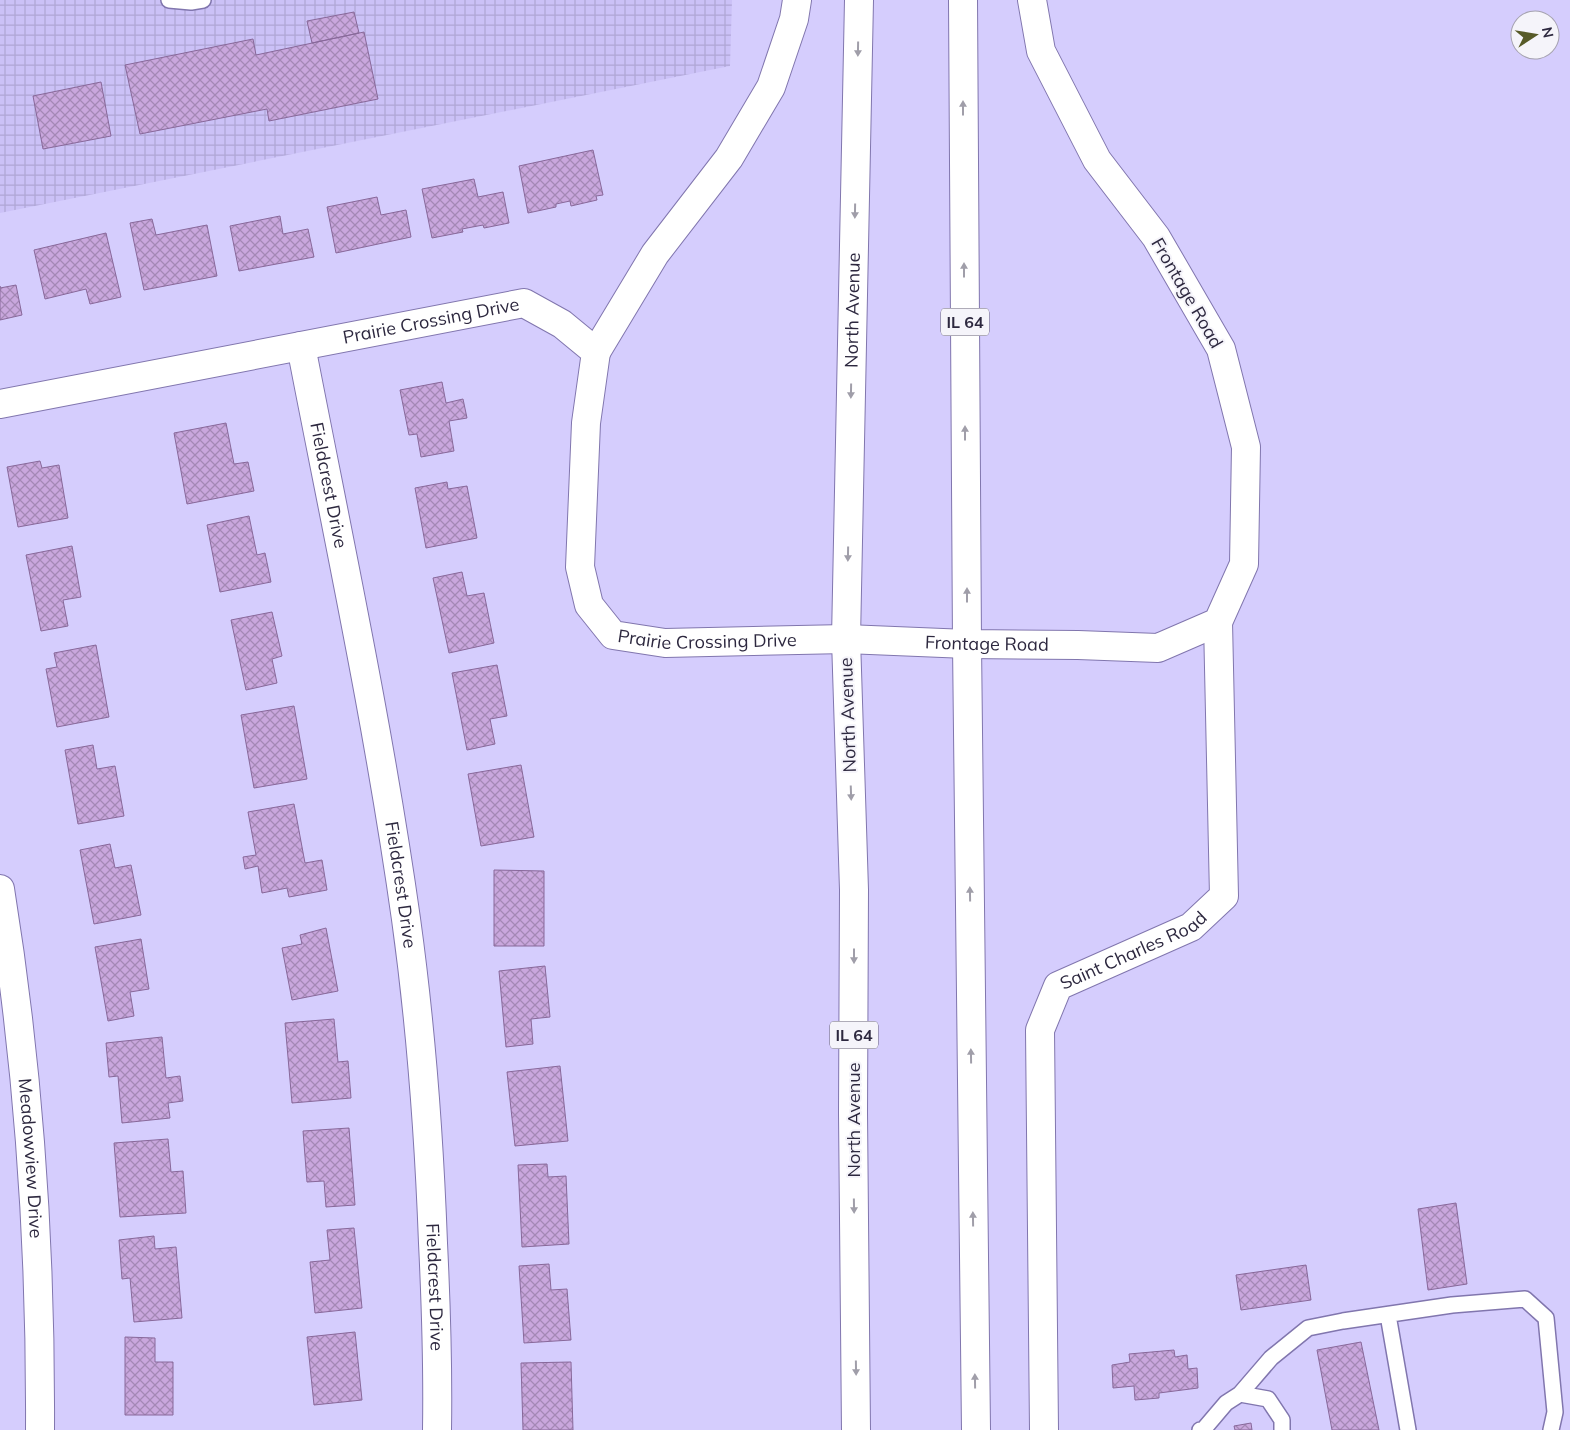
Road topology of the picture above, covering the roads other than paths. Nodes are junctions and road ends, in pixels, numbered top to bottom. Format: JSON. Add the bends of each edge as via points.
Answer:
{"nodes":[{"id":1,"x":169,"y":0,"type":"edge"},
{"id":2,"x":203,"y":0,"type":"edge"},
{"id":3,"x":797,"y":0,"type":"edge"},
{"id":4,"x":859,"y":0,"type":"edge"},
{"id":5,"x":962,"y":0,"type":"edge"},
{"id":6,"x":1032,"y":0,"type":"edge"},
{"id":7,"x":301,"y":346,"type":"junction"},
{"id":8,"x":596,"y":352,"type":"junction"},
{"id":9,"x":0,"y":404,"type":"edge"},
{"id":10,"x":1218,"y":622,"type":"junction"},
{"id":11,"x":846,"y":639,"type":"junction"},
{"id":12,"x":967,"y":644,"type":"junction"},
{"id":13,"x":0,"y":889,"type":"edge"},
{"id":14,"x":1388,"y":1315,"type":"junction"},
{"id":15,"x":1240,"y":1394,"type":"junction"},
{"id":16,"x":40,"y":1430,"type":"edge"},
{"id":17,"x":437,"y":1430,"type":"edge"},
{"id":18,"x":856,"y":1430,"type":"edge"},
{"id":19,"x":976,"y":1430,"type":"edge"},
{"id":20,"x":1044,"y":1430,"type":"edge"},
{"id":21,"x":1202,"y":1430,"type":"edge"},
{"id":22,"x":1282,"y":1430,"type":"edge"},
{"id":23,"x":1408,"y":1430,"type":"edge"},
{"id":24,"x":1551,"y":1430,"type":"edge"}],
"edges":[{"from":1,"to":2,"type":"lane"},
{"from":3,"to":8,"type":"street","via":[[794,19],[771,87],[729,158],[655,254]]},
{"from":4,"to":11,"type":"street","name":"North Avenue","number":"IL 64","one_way":true},
{"from":12,"to":5,"type":"street","number":"IL 64","one_way":true},
{"from":6,"to":10,"type":"street","name":"Frontage Road","via":[[1041,51],[1097,160],[1156,237],[1221,349],[1246,448],[1244,564]]},
{"from":7,"to":8,"type":"street","name":"Prairie Crossing Drive","via":[[524,303],[562,324]]},
{"from":7,"to":9,"type":"street","name":"Prairie Crossing Drive"},
{"from":7,"to":17,"type":"street","name":"Fieldcrest Drive","via":[[385,781],[406,922],[430,1168]]},
{"from":8,"to":11,"type":"street","name":"Prairie Crossing Drive","via":[[586,423],[580,567],[588,605],[613,635],[665,643]]},
{"from":10,"to":12,"type":"street","name":"Frontage Road","via":[[1158,648]]},
{"from":10,"to":20,"type":"street","name":"Saint Charles Road","via":[[1224,896],[1191,927],[1058,986],[1040,1030]]},
{"from":11,"to":12,"type":"street","name":"Frontage Road"},
{"from":11,"to":18,"type":"street","name":"North Avenue","number":"IL 64","one_way":true,"via":[[854,890]]},
{"from":19,"to":12,"type":"street","number":"IL 64","one_way":true},
{"from":13,"to":16,"type":"street","name":"Meadowview Drive","via":[[28,1108],[38,1258]]},
{"from":14,"to":15,"type":"lane","via":[[1308,1328],[1271,1358]]},
{"from":14,"to":23,"type":"lane"},
{"from":14,"to":24,"type":"lane","via":[[1525,1298],[1546,1318],[1555,1412]]},
{"from":15,"to":21,"type":"lane","via":[[1226,1403]]},
{"from":15,"to":22,"type":"lane","via":[[1268,1400],[1282,1420]]}]}
